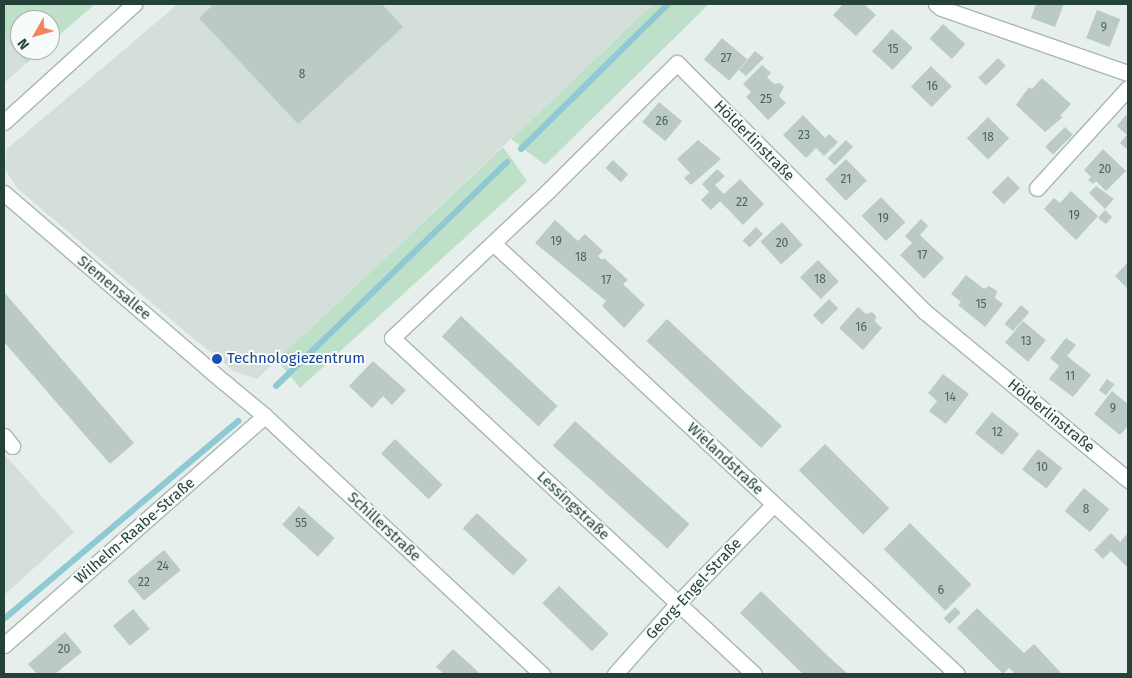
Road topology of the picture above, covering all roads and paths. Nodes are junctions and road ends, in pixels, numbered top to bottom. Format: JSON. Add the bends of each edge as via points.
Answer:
{"nodes":[{"id":1,"x":134,"y":4,"type":"edge"},
{"id":2,"x":936,"y":4,"type":"edge"},
{"id":3,"x":1128,"y":73,"type":"edge"},
{"id":4,"x":1128,"y":88,"type":"edge"},
{"id":5,"x":4,"y":122,"type":"edge"},
{"id":6,"x":1037,"y":188,"type":"dead end"},
{"id":7,"x":4,"y":193,"type":"edge"},
{"id":8,"x":493,"y":243,"type":"junction"},
{"id":9,"x":392,"y":338,"type":"joint"},
{"id":10,"x":224,"y":382,"type":"joint"},
{"id":11,"x":265,"y":416,"type":"junction"},
{"id":12,"x":1128,"y":480,"type":"edge"},
{"id":13,"x":774,"y":504,"type":"junction"},
{"id":14,"x":677,"y":604,"type":"junction"},
{"id":15,"x":4,"y":645,"type":"edge"},
{"id":16,"x":542,"y":674,"type":"edge"},
{"id":17,"x":615,"y":674,"type":"edge"},
{"id":18,"x":754,"y":674,"type":"edge"},
{"id":19,"x":957,"y":674,"type":"edge"}],
"edges":[{"from":1,"to":5,"type":"street"},
{"from":2,"to":3,"type":"street"},
{"from":4,"to":6,"type":"street"},
{"from":7,"to":10,"type":"street","name":"Siemensallee"},
{"from":8,"to":9,"type":"street","name":"Hölderlinstraße"},
{"from":8,"to":12,"type":"street","name":"Hölderlinstraße","via":[[677,63],[924,311]]},
{"from":8,"to":13,"type":"street","name":"Wielandstraße"},
{"from":9,"to":14,"type":"street","name":"Lessingstraße"},
{"from":10,"to":11,"type":"street","name":"Schillerstraße"},
{"from":11,"to":15,"type":"street","name":"Wilhelm-Raabe-Straße"},
{"from":11,"to":16,"type":"street","name":"Schillerstraße"},
{"from":13,"to":14,"type":"street","name":"Georg-Engel-Straße"},
{"from":13,"to":19,"type":"street","name":"Wielandstraße"},
{"from":14,"to":17,"type":"street","name":"Georg-Engel-Straße"},
{"from":14,"to":18,"type":"street","name":"Lessingstraße"}]}
